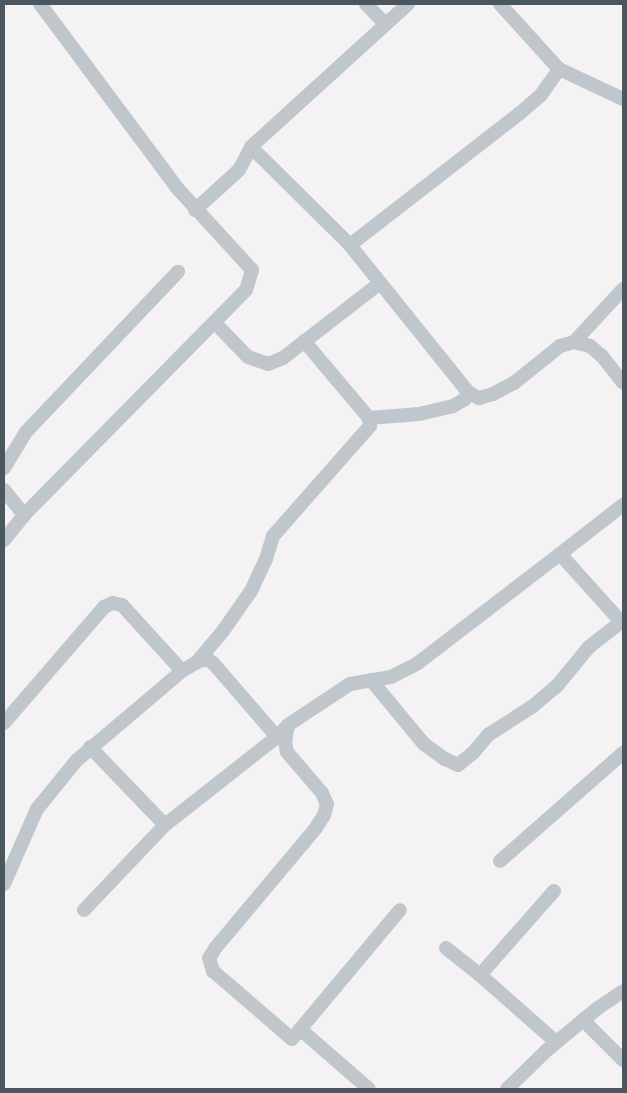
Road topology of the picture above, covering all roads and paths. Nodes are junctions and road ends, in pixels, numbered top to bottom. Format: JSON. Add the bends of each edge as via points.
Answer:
{"nodes":[{"id":1,"x":40,"y":4,"type":"edge"},
{"id":2,"x":366,"y":4,"type":"edge"},
{"id":3,"x":408,"y":4,"type":"edge"},
{"id":4,"x":500,"y":4,"type":"edge"},
{"id":5,"x":385,"y":24,"type":"junction"},
{"id":6,"x":559,"y":70,"type":"junction"},
{"id":7,"x":623,"y":99,"type":"edge"},
{"id":8,"x":251,"y":147,"type":"junction"},
{"id":9,"x":195,"y":210,"type":"junction"},
{"id":10,"x":350,"y":245,"type":"junction"},
{"id":11,"x":178,"y":272,"type":"dead end"},
{"id":12,"x":380,"y":283,"type":"junction"},
{"id":13,"x":623,"y":289,"type":"edge"},
{"id":14,"x":215,"y":324,"type":"junction"},
{"id":15,"x":304,"y":342,"type":"junction"},
{"id":16,"x":574,"y":342,"type":"junction"},
{"id":17,"x":623,"y":383,"type":"edge"},
{"id":18,"x":468,"y":392,"type":"junction"},
{"id":19,"x":369,"y":418,"type":"junction"},
{"id":20,"x":4,"y":468,"type":"edge"},
{"id":21,"x":4,"y":490,"type":"edge"},
{"id":22,"x":623,"y":504,"type":"edge"},
{"id":23,"x":24,"y":515,"type":"junction"},
{"id":24,"x":4,"y":540,"type":"edge"},
{"id":25,"x":560,"y":554,"type":"junction"},
{"id":26,"x":622,"y":623,"type":"edge"},
{"id":27,"x":197,"y":662,"type":"junction"},
{"id":28,"x":182,"y":670,"type":"junction"},
{"id":29,"x":370,"y":680,"type":"junction"},
{"id":30,"x":4,"y":723,"type":"edge"},
{"id":31,"x":288,"y":725,"type":"junction"},
{"id":32,"x":278,"y":737,"type":"junction"},
{"id":33,"x":90,"y":747,"type":"junction"},
{"id":34,"x":623,"y":753,"type":"edge"},
{"id":35,"x":165,"y":824,"type":"junction"},
{"id":36,"x":500,"y":861,"type":"dead end"},
{"id":37,"x":4,"y":884,"type":"edge"},
{"id":38,"x":554,"y":891,"type":"dead end"},
{"id":39,"x":84,"y":910,"type":"dead end"},
{"id":40,"x":400,"y":910,"type":"dead end"},
{"id":41,"x":446,"y":948,"type":"dead end"},
{"id":42,"x":480,"y":975,"type":"junction"},
{"id":43,"x":623,"y":991,"type":"edge"},
{"id":44,"x":583,"y":1020,"type":"junction"},
{"id":45,"x":300,"y":1029,"type":"junction"},
{"id":46,"x":556,"y":1042,"type":"junction"},
{"id":47,"x":623,"y":1060,"type":"edge"},
{"id":48,"x":369,"y":1089,"type":"edge"},
{"id":49,"x":506,"y":1089,"type":"edge"}],
"edges":[{"from":1,"to":9,"type":"street"},
{"from":2,"to":5,"type":"street"},
{"from":3,"to":5,"type":"street"},
{"from":4,"to":6,"type":"street"},
{"from":5,"to":8,"type":"street"},
{"from":6,"to":7,"type":"street"},
{"from":6,"to":10,"type":"street","via":[[552,82],[519,114]]},
{"from":8,"to":9,"type":"street","via":[[239,170]]},
{"from":8,"to":10,"type":"street"},
{"from":9,"to":14,"type":"street","via":[[252,270],[246,290]]},
{"from":10,"to":12,"type":"street"},
{"from":11,"to":20,"type":"street","via":[[26,432]]},
{"from":12,"to":15,"type":"street"},
{"from":12,"to":18,"type":"street"},
{"from":13,"to":16,"type":"street"},
{"from":14,"to":15,"type":"street","via":[[248,357],[268,364],[283,358]]},
{"from":14,"to":23,"type":"street"},
{"from":15,"to":19,"type":"street"},
{"from":16,"to":17,"type":"street","via":[[590,346],[602,356]]},
{"from":16,"to":18,"type":"street","via":[[560,346],[514,383],[494,394],[478,398]]},
{"from":18,"to":19,"type":"street","via":[[464,400],[453,406],[420,414]]},
{"from":19,"to":27,"type":"street","via":[[370,426],[273,536],[251,591]]},
{"from":21,"to":23,"type":"street"},
{"from":22,"to":25,"type":"street"},
{"from":23,"to":24,"type":"street"},
{"from":25,"to":26,"type":"street"},
{"from":25,"to":29,"type":"street","via":[[418,663],[391,677]]},
{"from":26,"to":29,"type":"street","via":[[589,647],[556,686],[533,706],[488,735],[458,765],[424,744]]},
{"from":27,"to":28,"type":"street"},
{"from":27,"to":32,"type":"street","via":[[207,659],[213,663]]},
{"from":28,"to":30,"type":"street","via":[[122,605],[113,603],[104,607]]},
{"from":28,"to":33,"type":"street"},
{"from":29,"to":31,"type":"street","via":[[350,684]]},
{"from":31,"to":32,"type":"street"},
{"from":31,"to":45,"type":"street","via":[[287,752],[322,793],[327,804],[324,815],[209,958],[213,971],[292,1039]]},
{"from":32,"to":35,"type":"street"},
{"from":33,"to":35,"type":"street"},
{"from":33,"to":37,"type":"street","via":[[36,809]]},
{"from":34,"to":36,"type":"street"},
{"from":35,"to":39,"type":"street"},
{"from":38,"to":42,"type":"street"},
{"from":40,"to":45,"type":"street"},
{"from":41,"to":42,"type":"street"},
{"from":42,"to":46,"type":"street"},
{"from":43,"to":44,"type":"street"},
{"from":44,"to":46,"type":"street"},
{"from":44,"to":47,"type":"street"},
{"from":45,"to":48,"type":"street"},
{"from":46,"to":49,"type":"street"}]}
